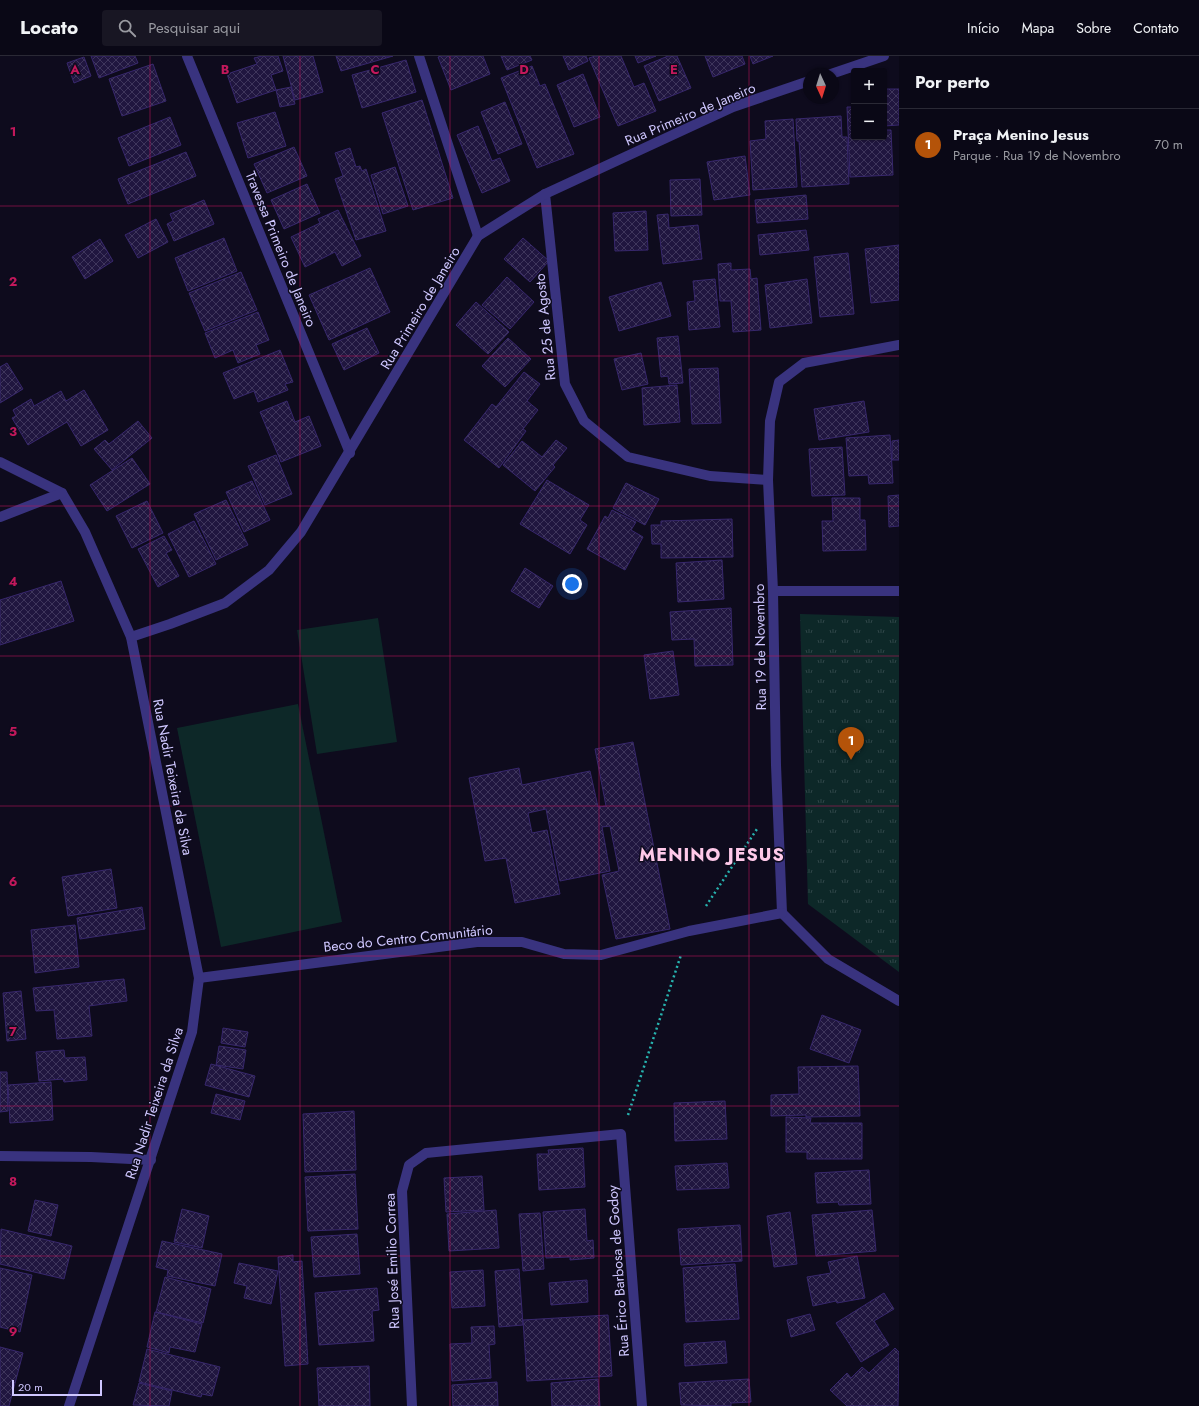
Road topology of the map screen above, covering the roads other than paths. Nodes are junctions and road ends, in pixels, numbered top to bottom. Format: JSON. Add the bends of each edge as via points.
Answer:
{"nodes":[{"id":1,"x":187,"y":56,"type":"edge"},
{"id":2,"x":419,"y":56,"type":"edge"},
{"id":3,"x":884,"y":56,"type":"edge"},
{"id":4,"x":839,"y":71,"type":"edge"},
{"id":5,"x":803,"y":84,"type":"edge"},
{"id":6,"x":545,"y":194,"type":"junction"},
{"id":7,"x":478,"y":236,"type":"junction"},
{"id":8,"x":899,"y":345,"type":"edge"},
{"id":9,"x":350,"y":453,"type":"junction"},
{"id":10,"x":0,"y":462,"type":"edge"},
{"id":11,"x":768,"y":480,"type":"junction"},
{"id":12,"x":62,"y":493,"type":"junction"},
{"id":13,"x":0,"y":516,"type":"edge"},
{"id":14,"x":773,"y":591,"type":"junction"},
{"id":15,"x":899,"y":591,"type":"edge"},
{"id":16,"x":131,"y":636,"type":"junction"},
{"id":17,"x":782,"y":913,"type":"junction"},
{"id":18,"x":199,"y":978,"type":"junction"},
{"id":19,"x":899,"y":1001,"type":"edge"},
{"id":20,"x":621,"y":1134,"type":"joint"},
{"id":21,"x":0,"y":1156,"type":"edge"},
{"id":22,"x":151,"y":1160,"type":"junction"},
{"id":23,"x":69,"y":1406,"type":"edge"},
{"id":24,"x":412,"y":1406,"type":"edge"},
{"id":25,"x":642,"y":1406,"type":"edge"}],
"edges":[{"from":1,"to":9,"type":"street","name":"Travessa Primeiro de Janeiro"},
{"from":2,"to":7,"type":"street"},
{"from":3,"to":4,"type":"street"},
{"from":5,"to":6,"type":"street","name":"Rua Primeiro de Janeiro","via":[[733,107]]},
{"from":6,"to":7,"type":"street","name":"Rua Primeiro de Janeiro"},
{"from":6,"to":11,"type":"street","name":"Rua 25 de Agosto","via":[[565,384],[584,421],[628,457],[710,476]]},
{"from":7,"to":9,"type":"street","name":"Rua Primeiro de Janeiro"},
{"from":8,"to":11,"type":"street","name":"Rua 19 de Novembro","via":[[804,363],[779,382],[770,421]]},
{"from":9,"to":16,"type":"street","name":"Rua Primeiro de Janeiro","via":[[301,532],[269,570],[225,603]]},
{"from":10,"to":12,"type":"street"},
{"from":11,"to":14,"type":"street","name":"Rua 19 de Novembro"},
{"from":12,"to":13,"type":"street"},
{"from":12,"to":16,"type":"street","name":"Rua Nadir Teixeira da Silva","via":[[85,532]]},
{"from":14,"to":15,"type":"street"},
{"from":14,"to":17,"type":"street","name":"Rua 19 de Novembro"},
{"from":16,"to":18,"type":"street","name":"Rua Nadir Teixeira da Silva"},
{"from":17,"to":18,"type":"street","name":"Beco do Centro Comunitário","via":[[689,931],[601,955],[564,954],[522,942],[477,942]]},
{"from":17,"to":19,"type":"street","via":[[828,959]]},
{"from":18,"to":22,"type":"street","name":"Rua Nadir Teixeira da Silva","via":[[192,1032]]},
{"from":20,"to":24,"type":"street","name":"Rua José Emilio Correa","via":[[426,1153],[409,1165],[402,1191]]},
{"from":20,"to":25,"type":"street","name":"Rua Érico Barbosa de Godoy"},
{"from":21,"to":22,"type":"street"},
{"from":22,"to":23,"type":"street","name":"Rua Nadir Teixeira da Silva"}]}
